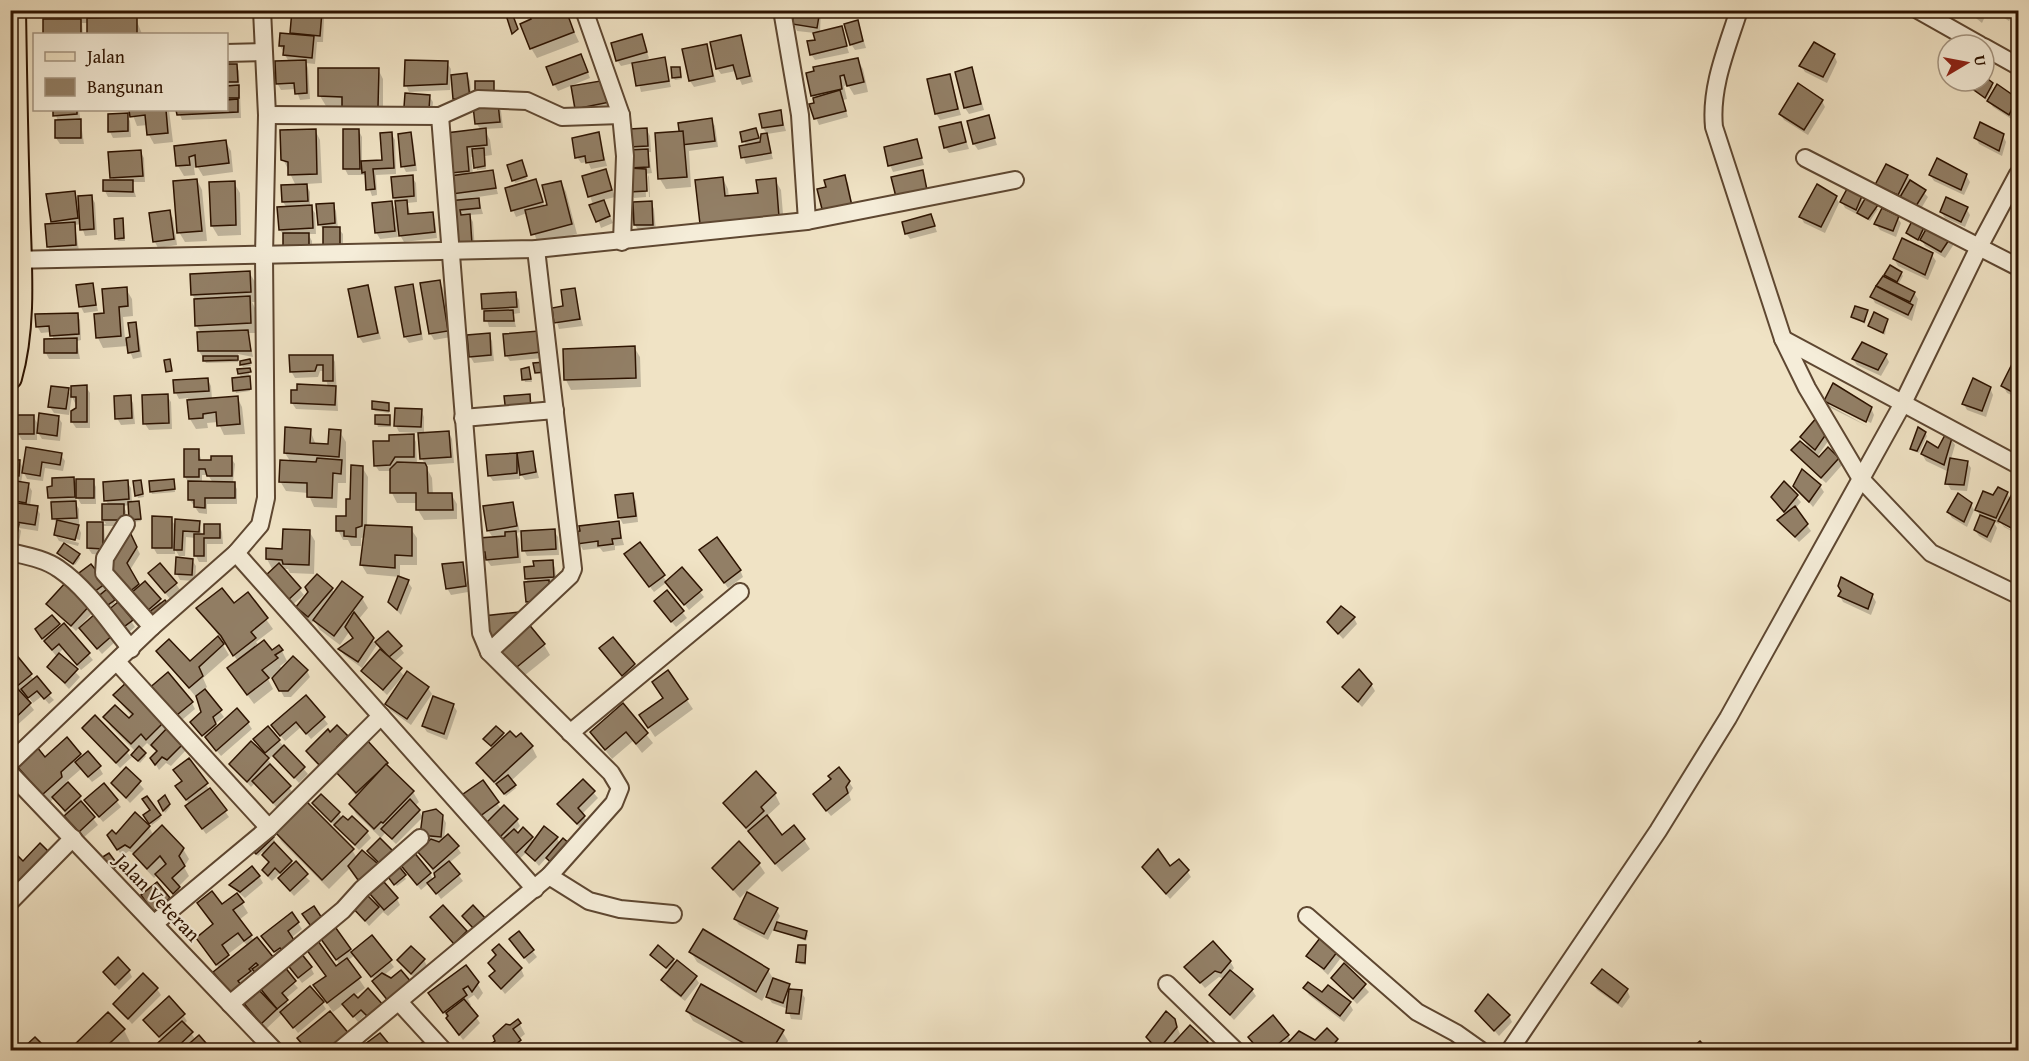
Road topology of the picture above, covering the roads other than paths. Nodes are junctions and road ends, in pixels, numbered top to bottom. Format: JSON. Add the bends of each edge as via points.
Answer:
{"nodes":[{"id":1,"x":14,"y":10,"type":"edge"},
{"id":2,"x":262,"y":10,"type":"edge"},
{"id":3,"x":584,"y":10,"type":"edge"},
{"id":4,"x":782,"y":10,"type":"edge"},
{"id":5,"x":1739,"y":10,"type":"edge"},
{"id":6,"x":1918,"y":10,"type":"edge"},
{"id":7,"x":1959,"y":33,"type":"edge"},
{"id":8,"x":263,"y":51,"type":"junction"},
{"id":9,"x":228,"y":53,"type":"edge"},
{"id":10,"x":1996,"y":54,"type":"edge"},
{"id":11,"x":2019,"y":66,"type":"edge"},
{"id":12,"x":12,"y":90,"type":"edge"},
{"id":13,"x":267,"y":115,"type":"junction"},
{"id":14,"x":621,"y":115,"type":"junction"},
{"id":15,"x":440,"y":116,"type":"junction"},
{"id":16,"x":1805,"y":158,"type":"dead end"},
{"id":17,"x":2019,"y":174,"type":"edge"},
{"id":18,"x":1015,"y":180,"type":"dead end"},
{"id":19,"x":807,"y":221,"type":"junction"},
{"id":20,"x":622,"y":242,"type":"junction"},
{"id":21,"x":1978,"y":247,"type":"junction"},
{"id":22,"x":536,"y":249,"type":"junction"},
{"id":23,"x":449,"y":251,"type":"junction"},
{"id":24,"x":264,"y":255,"type":"junction"},
{"id":25,"x":15,"y":260,"type":"edge"},
{"id":26,"x":2019,"y":267,"type":"edge"},
{"id":27,"x":1783,"y":339,"type":"junction"},
{"id":28,"x":10,"y":378,"type":"edge"},
{"id":29,"x":1902,"y":405,"type":"junction"},
{"id":30,"x":555,"y":410,"type":"junction"},
{"id":31,"x":464,"y":418,"type":"junction"},
{"id":32,"x":2019,"y":465,"type":"edge"},
{"id":33,"x":1861,"y":479,"type":"junction"},
{"id":34,"x":126,"y":524,"type":"dead end"},
{"id":35,"x":10,"y":552,"type":"edge"},
{"id":36,"x":236,"y":553,"type":"junction"},
{"id":37,"x":740,"y":592,"type":"dead end"},
{"id":38,"x":2019,"y":595,"type":"edge"},
{"id":39,"x":152,"y":627,"type":"junction"},
{"id":40,"x":131,"y":649,"type":"junction"},
{"id":41,"x":489,"y":652,"type":"junction"},
{"id":42,"x":117,"y":662,"type":"junction"},
{"id":43,"x":381,"y":716,"type":"junction"},
{"id":44,"x":570,"y":733,"type":"junction"},
{"id":45,"x":10,"y":763,"type":"edge"},
{"id":46,"x":10,"y":773,"type":"edge"},
{"id":47,"x":269,"y":828,"type":"junction"},
{"id":48,"x":73,"y":838,"type":"junction"},
{"id":49,"x":420,"y":838,"type":"dead end"},
{"id":50,"x":549,"y":876,"type":"junction"},
{"id":51,"x":535,"y":889,"type":"junction"},
{"id":52,"x":10,"y":902,"type":"edge"},
{"id":53,"x":673,"y":914,"type":"dead end"},
{"id":54,"x":1307,"y":916,"type":"dead end"},
{"id":55,"x":154,"y":923,"type":"junction"},
{"id":56,"x":1167,"y":984,"type":"dead end"},
{"id":57,"x":400,"y":1003,"type":"junction"},
{"id":58,"x":230,"y":1004,"type":"junction"},
{"id":59,"x":274,"y":1050,"type":"edge"},
{"id":60,"x":340,"y":1050,"type":"edge"},
{"id":61,"x":443,"y":1050,"type":"edge"},
{"id":62,"x":1235,"y":1050,"type":"edge"},
{"id":63,"x":1480,"y":1050,"type":"edge"},
{"id":64,"x":1510,"y":1050,"type":"edge"}],
"edges":[{"from":1,"to":12,"type":"main road"},
{"from":2,"to":8,"type":"street"},
{"from":3,"to":14,"type":"street"},
{"from":4,"to":19,"type":"street","via":[[800,115]]},
{"from":5,"to":27,"type":"street","via":[[1714,98],[1714,127]]},
{"from":6,"to":7,"type":"street"},
{"from":8,"to":9,"type":"street"},
{"from":8,"to":13,"type":"street"},
{"from":10,"to":11,"type":"street"},
{"from":12,"to":25,"type":"main road"},
{"from":13,"to":15,"type":"street"},
{"from":13,"to":24,"type":"street"},
{"from":14,"to":15,"type":"street","via":[[562,117],[526,100],[478,99]]},
{"from":14,"to":20,"type":"street","via":[[625,156]]},
{"from":15,"to":23,"type":"street"},
{"from":16,"to":21,"type":"street"},
{"from":17,"to":21,"type":"street"},
{"from":18,"to":19,"type":"street"},
{"from":19,"to":20,"type":"street"},
{"from":20,"to":22,"type":"street"},
{"from":21,"to":26,"type":"street"},
{"from":21,"to":29,"type":"street"},
{"from":22,"to":23,"type":"street"},
{"from":22,"to":30,"type":"street"},
{"from":23,"to":24,"type":"street"},
{"from":23,"to":31,"type":"street"},
{"from":24,"to":25,"type":"street"},
{"from":24,"to":36,"type":"street","via":[[266,498],[260,525]]},
{"from":25,"to":28,"type":"main road","via":[[17,332]]},
{"from":27,"to":29,"type":"street"},
{"from":27,"to":33,"type":"street"},
{"from":29,"to":32,"type":"street"},
{"from":29,"to":33,"type":"street"},
{"from":30,"to":31,"type":"street"},
{"from":30,"to":41,"type":"street","via":[[573,569]]},
{"from":31,"to":41,"type":"street","via":[[479,620]]},
{"from":33,"to":38,"type":"street","via":[[1931,553]]},
{"from":33,"to":64,"type":"street","via":[[1728,718],[1658,831]]},
{"from":34,"to":39,"type":"street","via":[[103,568]]},
{"from":35,"to":40,"type":"street","via":[[59,569]]},
{"from":36,"to":39,"type":"street"},
{"from":36,"to":43,"type":"street"},
{"from":37,"to":44,"type":"street"},
{"from":39,"to":40,"type":"street"},
{"from":40,"to":42,"type":"street"},
{"from":41,"to":44,"type":"street"},
{"from":42,"to":45,"type":"street"},
{"from":42,"to":47,"type":"street"},
{"from":43,"to":47,"type":"street"},
{"from":43,"to":51,"type":"street"},
{"from":44,"to":50,"type":"street","via":[[611,773],[620,788],[619,795]]},
{"from":46,"to":48,"type":"street","name":"Jalan Veteran"},
{"from":47,"to":55,"type":"street"},
{"from":48,"to":52,"type":"street"},
{"from":48,"to":55,"type":"street","name":"Jalan Veteran"},
{"from":49,"to":58,"type":"street","via":[[343,910]]},
{"from":50,"to":51,"type":"street"},
{"from":50,"to":53,"type":"street","via":[[589,901],[620,909]]},
{"from":51,"to":57,"type":"street"},
{"from":54,"to":63,"type":"street","via":[[1417,1012]]},
{"from":55,"to":58,"type":"street","name":"Jalan Veteran"},
{"from":56,"to":62,"type":"street"},
{"from":57,"to":60,"type":"street"},
{"from":57,"to":61,"type":"street"},
{"from":58,"to":59,"type":"street","name":"Jalan Veteran"}]}
